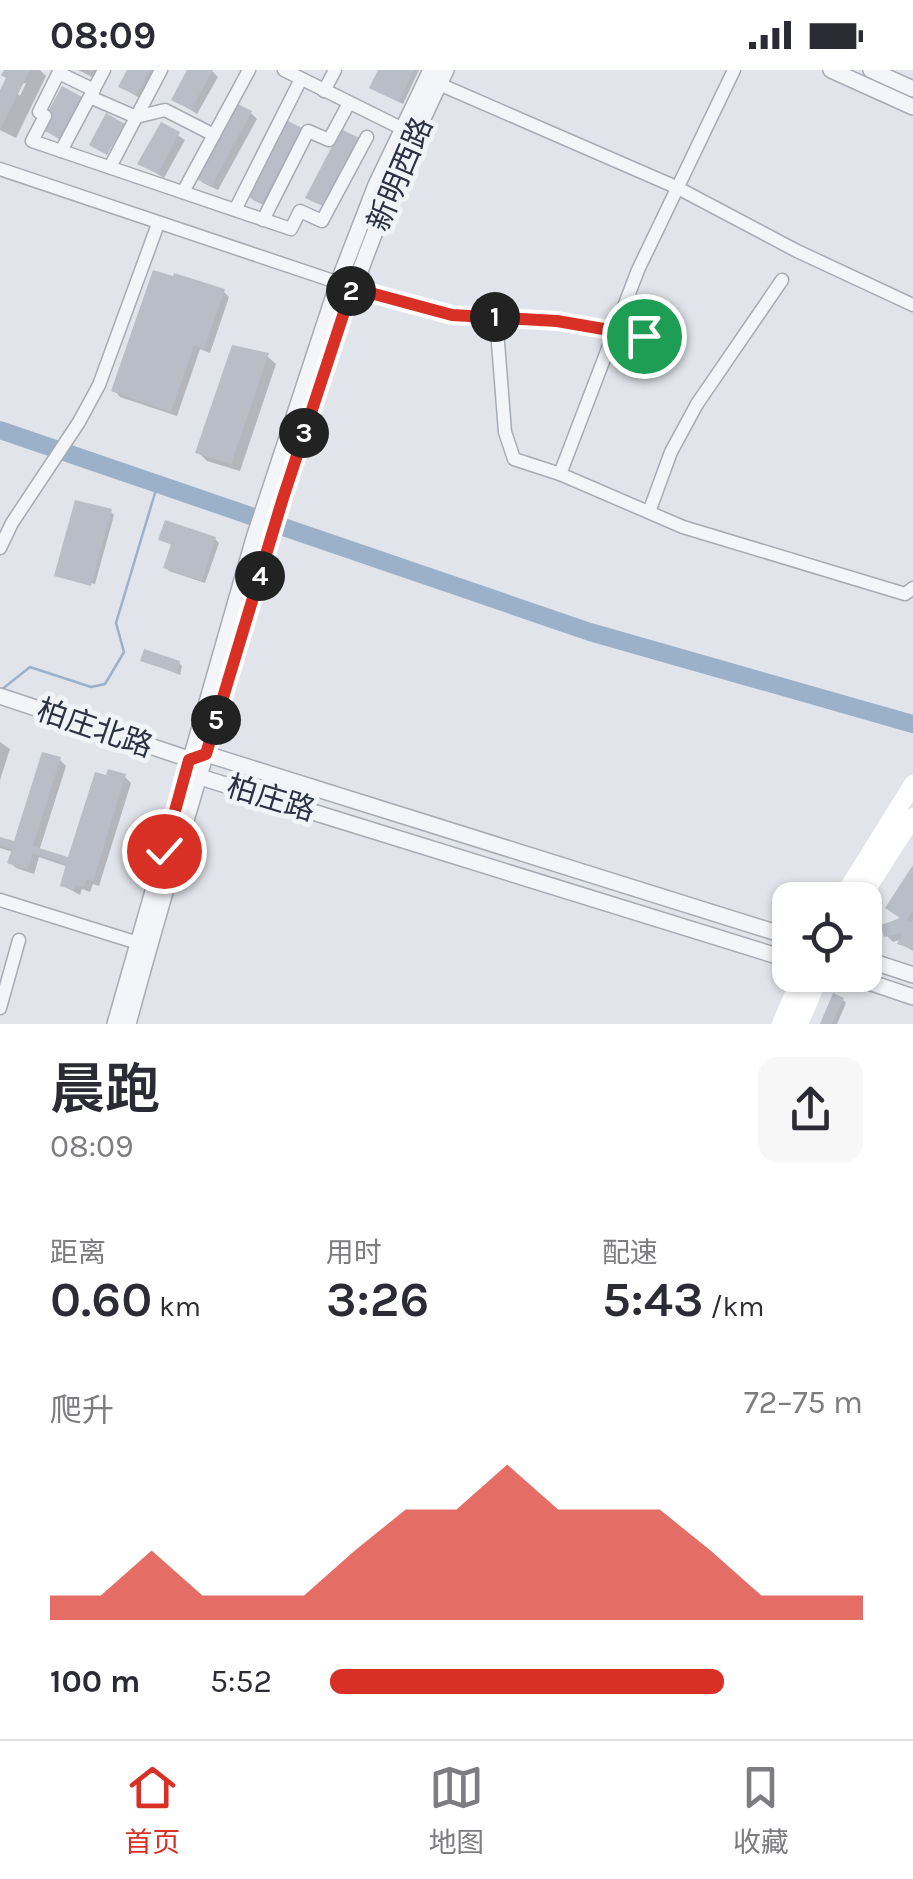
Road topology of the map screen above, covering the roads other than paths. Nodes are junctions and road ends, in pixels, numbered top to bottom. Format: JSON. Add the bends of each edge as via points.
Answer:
{"nodes":[{"id":1,"x":104,"y":70,"type":"edge"},
{"id":2,"x":160,"y":70,"type":"edge"},
{"id":3,"x":249,"y":70,"type":"edge"},
{"id":4,"x":284,"y":70,"type":"edge"},
{"id":5,"x":335,"y":70,"type":"edge"},
{"id":6,"x":734,"y":70,"type":"edge"},
{"id":7,"x":830,"y":70,"type":"edge"},
{"id":8,"x":871,"y":70,"type":"edge"},
{"id":9,"x":60,"y":72,"type":"edge"},
{"id":10,"x":439,"y":75,"type":"edge"},
{"id":11,"x":301,"y":79,"type":"junction"},
{"id":12,"x":324,"y":91,"type":"junction"},
{"id":13,"x":92,"y":93,"type":"junction"},
{"id":14,"x":911,"y":95,"type":"edge"},
{"id":15,"x":349,"y":103,"type":"junction"},
{"id":16,"x":136,"y":118,"type":"junction"},
{"id":17,"x":402,"y":129,"type":"junction"},
{"id":18,"x":214,"y":135,"type":"junction"},
{"id":19,"x":367,"y":137,"type":"dead end"},
{"id":20,"x":61,"y":150,"type":"junction"},
{"id":21,"x":110,"y":167,"type":"junction"},
{"id":22,"x":0,"y":169,"type":"edge"},
{"id":23,"x":676,"y":188,"type":"junction"},
{"id":24,"x":183,"y":192,"type":"junction"},
{"id":25,"x":235,"y":210,"type":"junction"},
{"id":26,"x":263,"y":220,"type":"junction"},
{"id":27,"x":158,"y":224,"type":"junction"},
{"id":28,"x":782,"y":280,"type":"dead end"},
{"id":29,"x":345,"y":286,"type":"junction"},
{"id":30,"x":913,"y":305,"type":"edge"},
{"id":31,"x":496,"y":318,"type":"junction"},
{"id":32,"x":615,"y":331,"type":"junction"},
{"id":33,"x":644,"y":336,"type":"dead end"},
{"id":34,"x":560,"y":474,"type":"junction"},
{"id":35,"x":649,"y":512,"type":"junction"},
{"id":36,"x":0,"y":548,"type":"edge"},
{"id":37,"x":913,"y":588,"type":"edge"},
{"id":38,"x":2,"y":696,"type":"edge"},
{"id":39,"x":197,"y":757,"type":"junction"},
{"id":40,"x":200,"y":777,"type":"junction"},
{"id":41,"x":913,"y":784,"type":"edge"},
{"id":42,"x":913,"y":817,"type":"edge"},
{"id":43,"x":852,"y":882,"type":"edge"},
{"id":44,"x":871,"y":882,"type":"edge"},
{"id":45,"x":0,"y":900,"type":"edge"},
{"id":46,"x":772,"y":932,"type":"edge"},
{"id":47,"x":19,"y":940,"type":"dead end"},
{"id":48,"x":138,"y":943,"type":"junction"},
{"id":49,"x":772,"y":954,"type":"edge"},
{"id":50,"x":882,"y":965,"type":"edge"},
{"id":51,"x":913,"y":976,"type":"edge"},
{"id":52,"x":882,"y":987,"type":"edge"},
{"id":53,"x":795,"y":992,"type":"edge"},
{"id":54,"x":813,"y":992,"type":"edge"},
{"id":55,"x":913,"y":997,"type":"edge"},
{"id":56,"x":0,"y":1008,"type":"edge"},
{"id":57,"x":114,"y":1024,"type":"edge"},
{"id":58,"x":128,"y":1024,"type":"edge"},
{"id":59,"x":781,"y":1024,"type":"edge"},
{"id":60,"x":799,"y":1024,"type":"edge"}],
"edges":[{"from":1,"to":13,"type":"street"},
{"from":2,"to":16,"type":"street"},
{"from":3,"to":18,"type":"street"},
{"from":4,"to":11,"type":"street"},
{"from":5,"to":12,"type":"street"},
{"from":6,"to":23,"type":"street"},
{"from":7,"to":14,"type":"street"},
{"from":8,"to":14,"type":"street"},
{"from":9,"to":13,"type":"street"},
{"from":9,"to":20,"type":"street","via":[[38,112],[45,116],[32,140]]},
{"from":10,"to":17,"type":"street","name":"新明西路"},
{"from":10,"to":23,"type":"street"},
{"from":10,"to":29,"type":"street","name":"新明西路"},
{"from":11,"to":12,"type":"street"},
{"from":11,"to":25,"type":"street"},
{"from":12,"to":15,"type":"street"},
{"from":13,"to":16,"type":"street"},
{"from":13,"to":20,"type":"street"},
{"from":15,"to":17,"type":"street"},
{"from":15,"to":26,"type":"street","via":[[329,140],[308,131]]},
{"from":16,"to":18,"type":"street","via":[[165,110]]},
{"from":16,"to":21,"type":"street"},
{"from":17,"to":29,"type":"street","name":"新明西路","via":[[376,185]]},
{"from":18,"to":24,"type":"street"},
{"from":19,"to":26,"type":"street","via":[[322,221],[300,211],[291,230]]},
{"from":20,"to":21,"type":"street"},
{"from":21,"to":24,"type":"street"},
{"from":22,"to":27,"type":"street"},
{"from":23,"to":30,"type":"street"},
{"from":23,"to":32,"type":"street"},
{"from":24,"to":25,"type":"street"},
{"from":25,"to":26,"type":"street"},
{"from":27,"to":29,"type":"street"},
{"from":27,"to":36,"type":"street","via":[[99,385]]},
{"from":28,"to":35,"type":"street","via":[[697,404]]},
{"from":29,"to":31,"type":"street","via":[[452,315]]},
{"from":29,"to":39,"type":"street","name":"新明西路"},
{"from":31,"to":32,"type":"street"},
{"from":31,"to":34,"type":"street","via":[[504,432],[514,459]]},
{"from":32,"to":33,"type":"street"},
{"from":32,"to":34,"type":"street"},
{"from":34,"to":35,"type":"street"},
{"from":35,"to":37,"type":"street","via":[[905,594]]},
{"from":38,"to":39,"type":"street","name":"柏庄北路"},
{"from":39,"to":40,"type":"street","name":"柏庄路"},
{"from":39,"to":46,"type":"street","name":"柏庄路"},
{"from":39,"to":48,"type":"street","name":"新明西路"},
{"from":40,"to":49,"type":"street","name":"柏庄路"},
{"from":40,"to":58,"type":"street"},
{"from":41,"to":43,"type":"main road"},
{"from":42,"to":44,"type":"main road"},
{"from":45,"to":48,"type":"street"},
{"from":47,"to":56,"type":"street"},
{"from":48,"to":57,"type":"street","name":"新明西路"},
{"from":50,"to":51,"type":"street"},
{"from":52,"to":55,"type":"street"},
{"from":53,"to":59,"type":"main road"},
{"from":54,"to":60,"type":"main road"}]}
